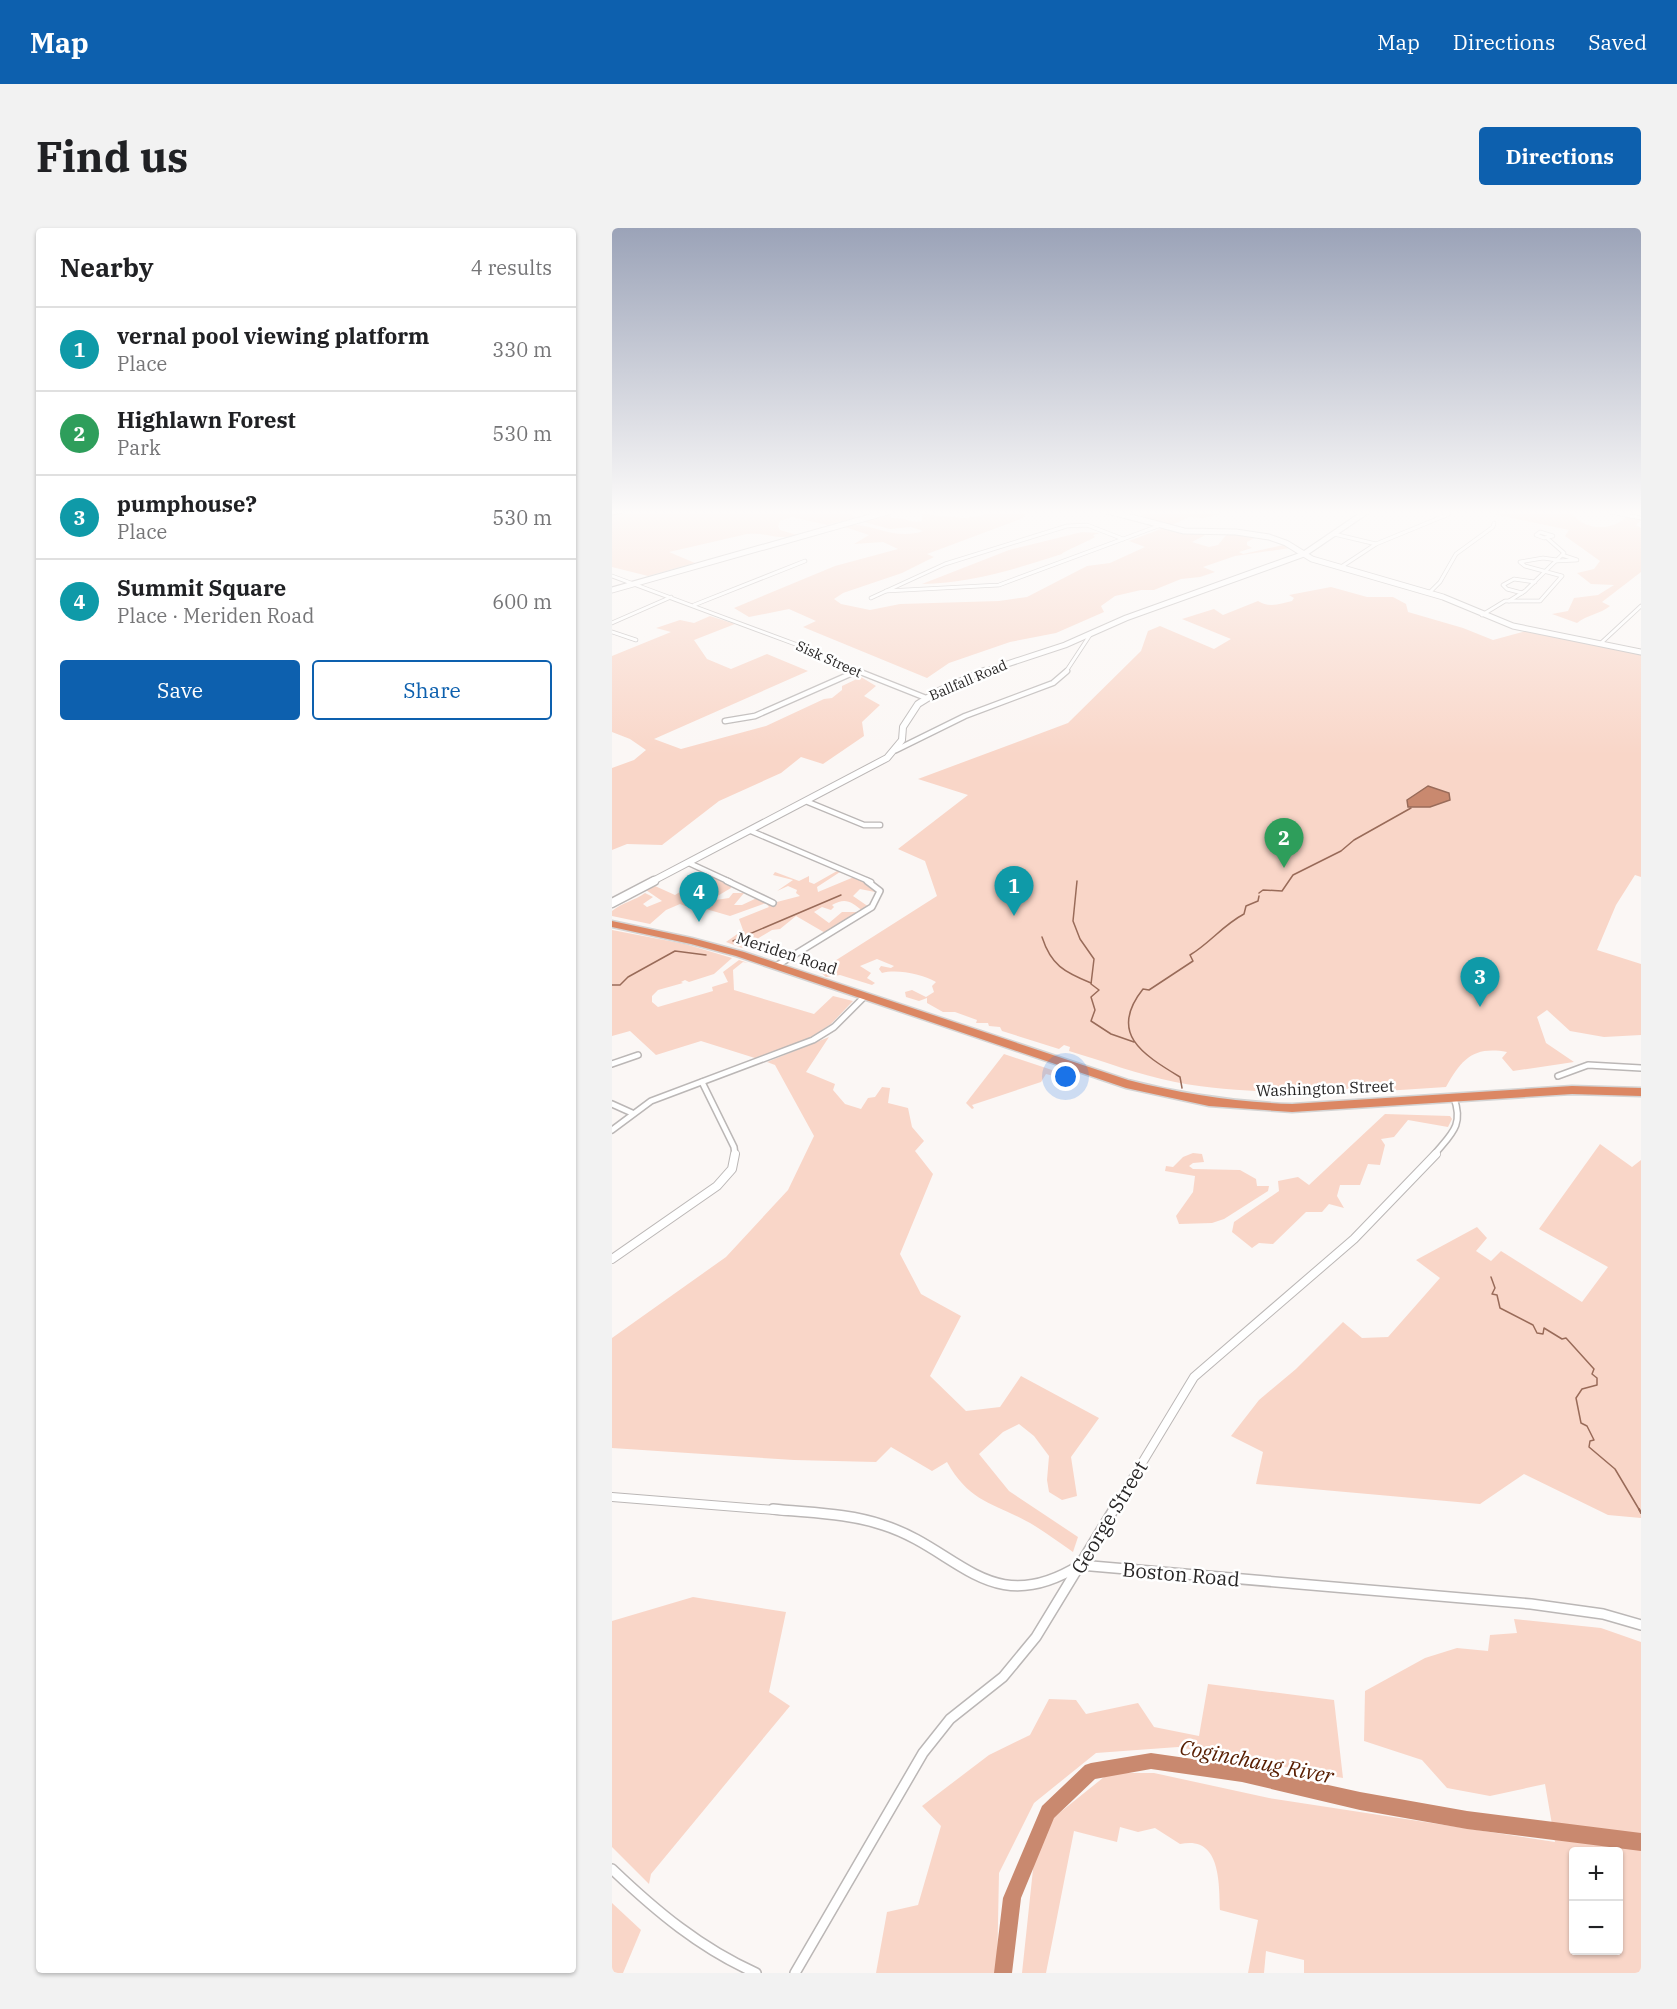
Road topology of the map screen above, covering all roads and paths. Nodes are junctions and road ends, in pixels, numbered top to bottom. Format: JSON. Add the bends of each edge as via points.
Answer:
{"nodes":[{"id":1,"x":659,"y":592,"type":"edge"},
{"id":2,"x":726,"y":592,"type":"edge"},
{"id":3,"x":883,"y":592,"type":"edge"},
{"id":4,"x":1197,"y":592,"type":"edge"},
{"id":5,"x":1549,"y":592,"type":"edge"},
{"id":6,"x":1431,"y":593,"type":"edge"},
{"id":7,"x":1522,"y":593,"type":"edge"},
{"id":8,"x":672,"y":597,"type":"junction"},
{"id":9,"x":871,"y":598,"type":"dead end"},
{"id":10,"x":1510,"y":600,"type":"junction"},
{"id":11,"x":694,"y":605,"type":"junction"},
{"id":12,"x":1641,"y":606,"type":"edge"},
{"id":13,"x":1484,"y":615,"type":"junction"},
{"id":14,"x":612,"y":623,"type":"edge"},
{"id":15,"x":612,"y":632,"type":"edge"},
{"id":16,"x":1090,"y":635,"type":"junction"},
{"id":17,"x":636,"y":640,"type":"dead end"},
{"id":18,"x":1601,"y":642,"type":"junction"},
{"id":19,"x":1641,"y":652,"type":"edge"},
{"id":20,"x":857,"y":671,"type":"junction"},
{"id":21,"x":926,"y":698,"type":"junction"},
{"id":22,"x":725,"y":721,"type":"dead end"},
{"id":23,"x":896,"y":750,"type":"junction"},
{"id":24,"x":808,"y":802,"type":"junction"},
{"id":25,"x":880,"y":825,"type":"dead end"},
{"id":26,"x":751,"y":831,"type":"junction"},
{"id":27,"x":689,"y":863,"type":"junction"},
{"id":28,"x":612,"y":903,"type":"edge"},
{"id":29,"x":773,"y":903,"type":"dead end"},
{"id":30,"x":612,"y":924,"type":"edge"},
{"id":31,"x":776,"y":966,"type":"junction"},
{"id":32,"x":866,"y":996,"type":"junction"},
{"id":33,"x":949,"y":1025,"type":"joint"},
{"id":34,"x":638,"y":1055,"type":"dead end"},
{"id":35,"x":612,"y":1064,"type":"edge"},
{"id":36,"x":1641,"y":1068,"type":"edge"},
{"id":37,"x":1558,"y":1076,"type":"dead end"},
{"id":38,"x":702,"y":1082,"type":"junction"},
{"id":39,"x":1641,"y":1092,"type":"edge"},
{"id":40,"x":1454,"y":1098,"type":"junction"},
{"id":41,"x":612,"y":1104,"type":"edge"},
{"id":42,"x":632,"y":1113,"type":"junction"},
{"id":43,"x":612,"y":1130,"type":"edge"},
{"id":44,"x":612,"y":1259,"type":"edge"},
{"id":45,"x":612,"y":1497,"type":"edge"},
{"id":46,"x":1080,"y":1565,"type":"junction"},
{"id":47,"x":1641,"y":1625,"type":"edge"},
{"id":48,"x":612,"y":1869,"type":"edge"},
{"id":49,"x":756,"y":1973,"type":"edge"},
{"id":50,"x":795,"y":1973,"type":"edge"}],
"edges":[{"from":1,"to":8,"type":"street","name":"Sisk Street"},
{"from":2,"to":11,"type":"street"},
{"from":3,"to":9,"type":"street"},
{"from":4,"to":16,"type":"main road","name":"Ballfall Road"},
{"from":5,"to":10,"type":"street","via":[[1532,603]]},
{"from":6,"to":13,"type":"main road"},
{"from":7,"to":10,"type":"street"},
{"from":8,"to":11,"type":"street","name":"Sisk Street"},
{"from":8,"to":14,"type":"street"},
{"from":10,"to":13,"type":"street"},
{"from":11,"to":20,"type":"street","name":"Sisk Street"},
{"from":12,"to":18,"type":"street"},
{"from":13,"to":18,"type":"main road","via":[[1532,630]]},
{"from":15,"to":17,"type":"street"},
{"from":16,"to":21,"type":"main road","name":"Ballfall Road","via":[[986,670]]},
{"from":16,"to":23,"type":"street","via":[[1053,684],[965,716]]},
{"from":18,"to":19,"type":"main road"},
{"from":20,"to":21,"type":"street","name":"Sisk Street"},
{"from":20,"to":22,"type":"street","via":[[755,716]]},
{"from":21,"to":23,"type":"main road","name":"Ballfall Road","via":[[908,717]]},
{"from":23,"to":24,"type":"main road"},
{"from":24,"to":25,"type":"street","via":[[864,825]]},
{"from":24,"to":26,"type":"main road"},
{"from":26,"to":27,"type":"main road"},
{"from":26,"to":31,"type":"street","via":[[872,883],[880,891],[872,907]]},
{"from":27,"to":28,"type":"main road"},
{"from":27,"to":29,"type":"street"},
{"from":30,"to":31,"type":"highway","name":"Meriden Road","via":[[700,943]]},
{"from":31,"to":32,"type":"highway","name":"Meriden Road"},
{"from":32,"to":33,"type":"highway","name":"Meriden Road"},
{"from":32,"to":38,"type":"street","via":[[834,1027],[813,1040]]},
{"from":33,"to":40,"type":"highway","name":"Washington Street","via":[[1126,1084],[1207,1102],[1292,1108]]},
{"from":34,"to":35,"type":"street"},
{"from":36,"to":37,"type":"street","via":[[1595,1065]]},
{"from":38,"to":42,"type":"street","via":[[651,1101]]},
{"from":38,"to":44,"type":"street","via":[[734,1147],[732,1172]]},
{"from":39,"to":40,"type":"highway","name":"Washington Street","via":[[1572,1090]]},
{"from":40,"to":46,"type":"street","name":"George Street","via":[[1458,1125],[1424,1169],[1345,1246],[1194,1377]]},
{"from":41,"to":42,"type":"street"},
{"from":42,"to":43,"type":"street"},
{"from":45,"to":46,"type":"street","via":[[732,1504],[864,1520],[909,1535],[967,1574],[999,1584],[1031,1584],[1062,1578]]},
{"from":46,"to":47,"type":"street","name":"Boston Road","via":[[1531,1604],[1603,1614]]},
{"from":46,"to":50,"type":"street","name":"George Street","via":[[1036,1637],[1003,1677],[950,1719],[923,1754]]},
{"from":48,"to":49,"type":"street","via":[[684,1933]]}]}
